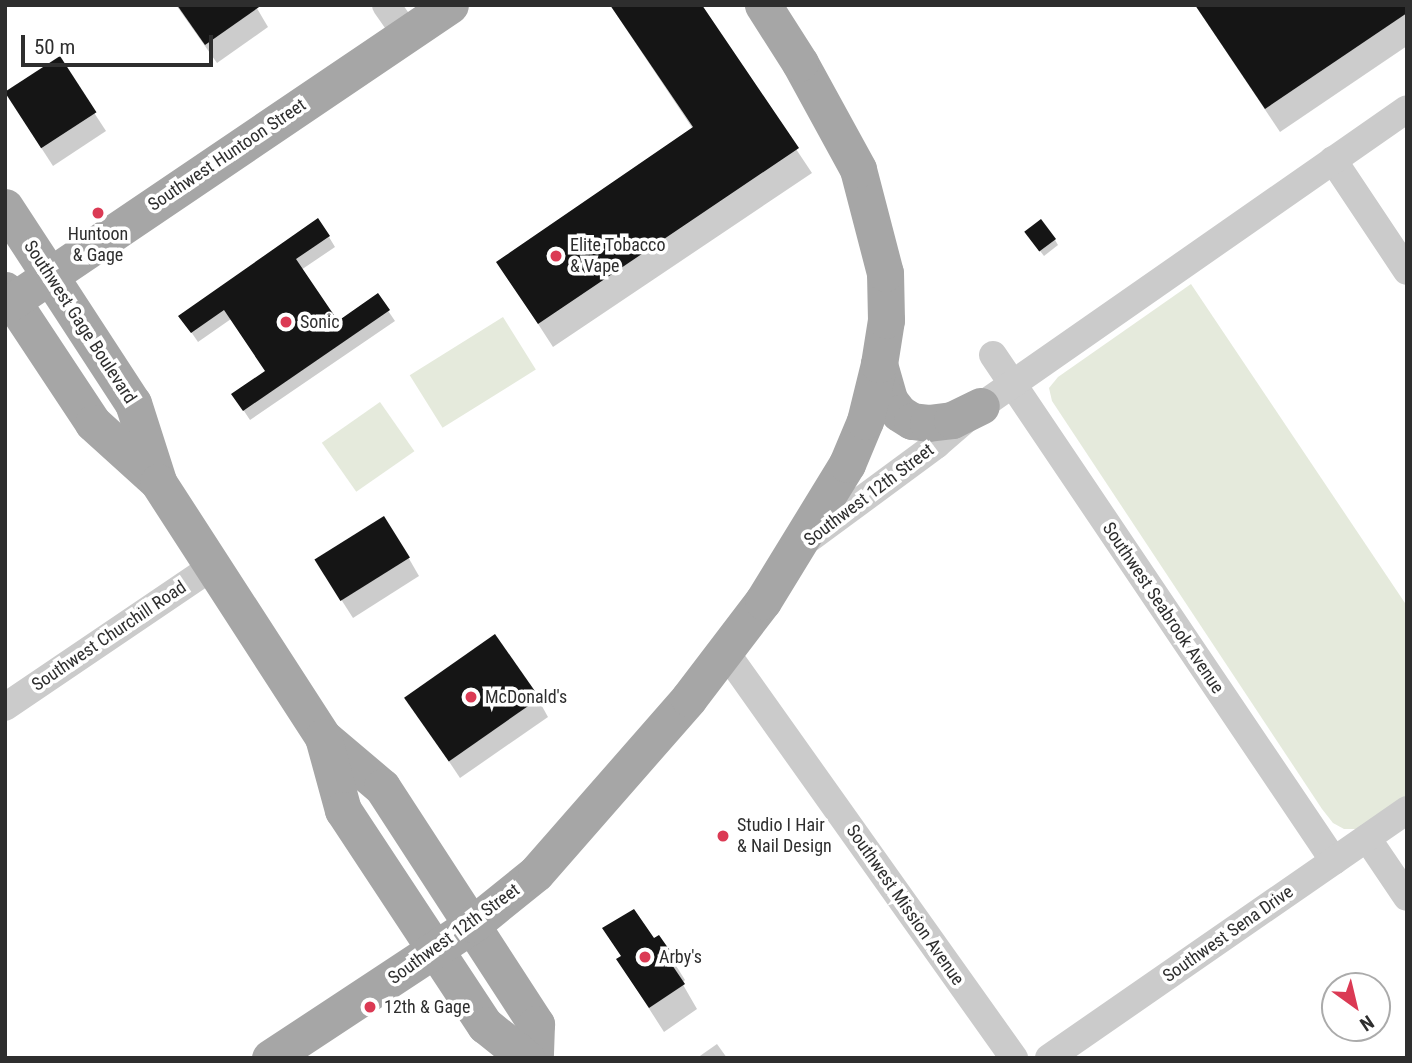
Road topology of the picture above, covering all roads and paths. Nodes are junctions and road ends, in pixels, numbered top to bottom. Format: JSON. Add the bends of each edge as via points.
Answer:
{"nodes":[{"id":1,"x":386,"y":5,"type":"edge"},
{"id":2,"x":450,"y":5,"type":"edge"},
{"id":3,"x":743,"y":5,"type":"edge"},
{"id":4,"x":763,"y":5,"type":"edge"},
{"id":5,"x":407,"y":35,"type":"junction"},
{"id":6,"x":1407,"y":109,"type":"edge"},
{"id":7,"x":833,"y":123,"type":"junction"},
{"id":8,"x":1333,"y":160,"type":"junction"},
{"id":9,"x":5,"y":207,"type":"edge"},
{"id":10,"x":1407,"y":271,"type":"edge"},
{"id":11,"x":50,"y":276,"type":"junction"},
{"id":12,"x":8,"y":299,"type":"edge"},
{"id":13,"x":993,"y":355,"type":"dead end"},
{"id":14,"x":879,"y":364,"type":"junction"},
{"id":15,"x":1012,"y":384,"type":"junction"},
{"id":16,"x":981,"y":406,"type":"junction"},
{"id":17,"x":158,"y":482,"type":"junction"},
{"id":18,"x":792,"y":555,"type":"junction"},
{"id":19,"x":213,"y":566,"type":"junction"},
{"id":20,"x":723,"y":650,"type":"junction"},
{"id":21,"x":5,"y":707,"type":"edge"},
{"id":22,"x":323,"y":737,"type":"junction"},
{"id":23,"x":1407,"y":810,"type":"edge"},
{"id":24,"x":1367,"y":838,"type":"junction"},
{"id":25,"x":1334,"y":861,"type":"junction"},
{"id":26,"x":1407,"y":897,"type":"edge"},
{"id":27,"x":473,"y":924,"type":"junction"},
{"id":28,"x":435,"y":950,"type":"junction"},
{"id":29,"x":271,"y":1058,"type":"edge"},
{"id":30,"x":526,"y":1058,"type":"edge"},
{"id":31,"x":536,"y":1058,"type":"edge"},
{"id":32,"x":1014,"y":1058,"type":"edge"},
{"id":33,"x":1049,"y":1058,"type":"edge"}],
"edges":[{"from":1,"to":5,"type":"street"},
{"from":2,"to":5,"type":"main road","name":"Southwest Huntoon Street"},
{"from":3,"to":7,"type":"main road"},
{"from":4,"to":7,"type":"main road"},
{"from":5,"to":11,"type":"main road","name":"Southwest Huntoon Street"},
{"from":6,"to":8,"type":"street","name":"Southwest 12th Street"},
{"from":7,"to":14,"type":"main road","via":[[858,169],[885,273],[886,320]]},
{"from":8,"to":10,"type":"street"},
{"from":8,"to":15,"type":"street","name":"Southwest 12th Street"},
{"from":9,"to":11,"type":"main road","name":"Southwest Gage Boulevard"},
{"from":11,"to":12,"type":"main road","name":"Southwest Huntoon Street"},
{"from":11,"to":17,"type":"main road","name":"Southwest Gage Boulevard","via":[[133,402]]},
{"from":12,"to":17,"type":"main road","name":"Southwest Gage Boulevard","via":[[93,423]]},
{"from":13,"to":15,"type":"street","name":"Southwest Seabrook Avenue"},
{"from":14,"to":16,"type":"main road","via":[[889,400],[912,421],[951,420]]},
{"from":14,"to":18,"type":"main road","via":[[865,421],[847,464]]},
{"from":15,"to":16,"type":"street","name":"Southwest 12th Street"},
{"from":15,"to":25,"type":"street","name":"Southwest Seabrook Avenue"},
{"from":16,"to":18,"type":"street","name":"Southwest 12th Street","via":[[936,445],[826,523]]},
{"from":17,"to":19,"type":"main road","name":"Southwest Gage Boulevard"},
{"from":18,"to":20,"type":"main road","name":"Southwest 12th Street","via":[[763,601]]},
{"from":19,"to":21,"type":"street","name":"Southwest Churchill Road"},
{"from":19,"to":22,"type":"main road","name":"Southwest Gage Boulevard"},
{"from":20,"to":27,"type":"main road","name":"Southwest 12th Street","via":[[689,698],[536,873]]},
{"from":20,"to":32,"type":"street","name":"Southwest Mission Avenue"},
{"from":22,"to":27,"type":"main road","name":"Southwest Gage Boulevard","via":[[382,787]]},
{"from":22,"to":28,"type":"main road","name":"Southwest Gage Boulevard","via":[[343,810]]},
{"from":23,"to":24,"type":"street","name":"Southwest Sena Drive"},
{"from":24,"to":25,"type":"street","name":"Southwest Sena Drive"},
{"from":24,"to":26,"type":"street"},
{"from":25,"to":33,"type":"street","name":"Southwest Sena Drive"},
{"from":27,"to":28,"type":"main road","name":"Southwest 12th Street"},
{"from":27,"to":31,"type":"main road","name":"Southwest Gage Boulevard","via":[[537,1024]]},
{"from":28,"to":29,"type":"main road","name":"Southwest 12th Street"},
{"from":28,"to":30,"type":"main road","name":"Southwest Gage Boulevard","via":[[485,1025]]}]}
